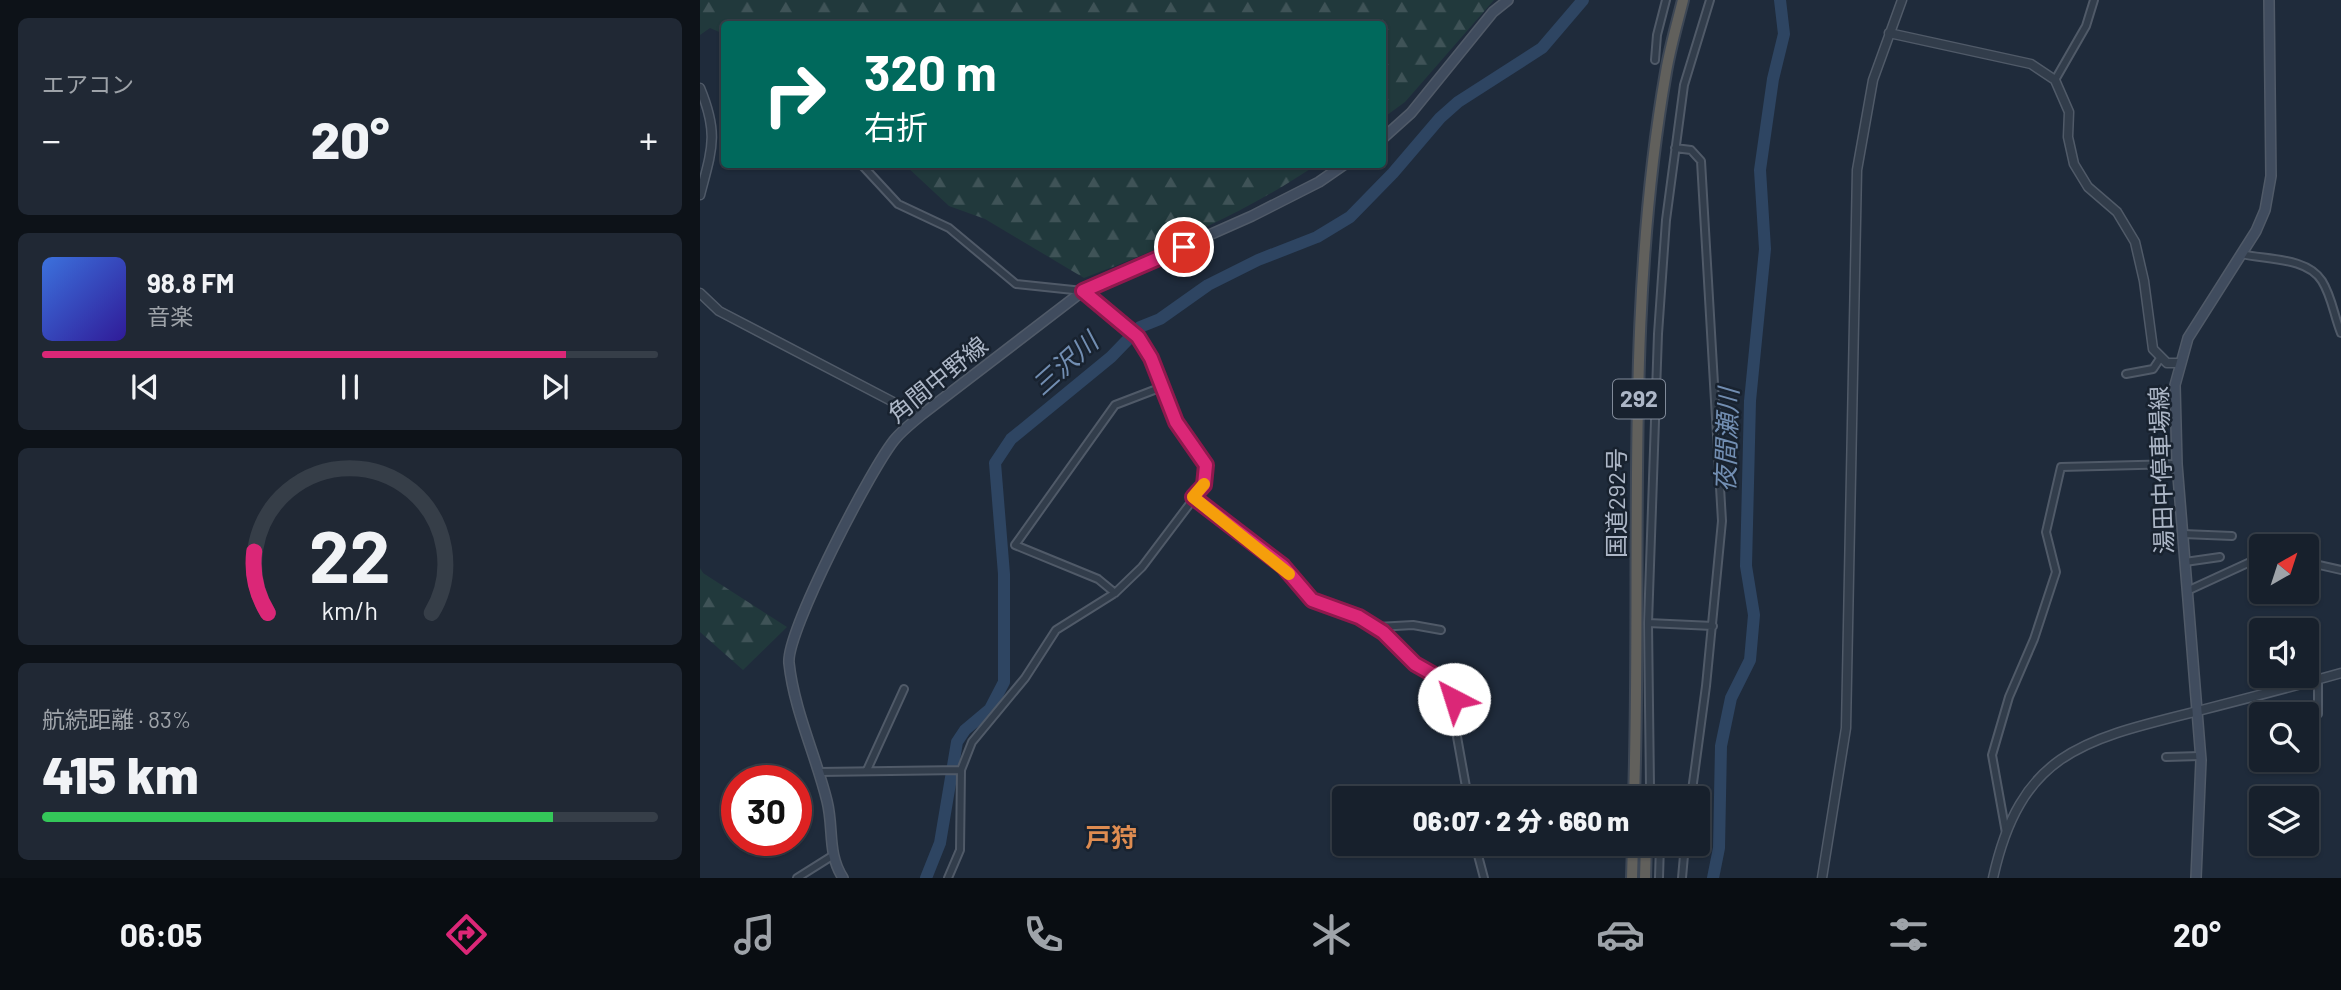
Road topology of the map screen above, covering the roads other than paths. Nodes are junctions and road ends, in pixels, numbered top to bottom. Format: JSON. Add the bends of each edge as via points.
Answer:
{"nodes":[{"id":1,"x":1508,"y":0,"type":"edge"},
{"id":2,"x":1665,"y":0,"type":"edge"},
{"id":3,"x":1710,"y":0,"type":"edge"},
{"id":4,"x":1902,"y":0,"type":"edge"},
{"id":5,"x":2094,"y":0,"type":"edge"},
{"id":6,"x":2269,"y":0,"type":"edge"},
{"id":7,"x":1683,"y":1,"type":"edge"},
{"id":8,"x":1889,"y":33,"type":"junction"},
{"id":9,"x":1655,"y":60,"type":"dead end"},
{"id":10,"x":2055,"y":80,"type":"junction"},
{"id":11,"x":700,"y":88,"type":"edge"},
{"id":12,"x":1386,"y":135,"type":"edge"},
{"id":13,"x":1675,"y":148,"type":"junction"},
{"id":14,"x":865,"y":168,"type":"edge"},
{"id":15,"x":1339,"y":168,"type":"edge"},
{"id":16,"x":700,"y":195,"type":"edge"},
{"id":17,"x":2241,"y":254,"type":"junction"},
{"id":18,"x":1083,"y":291,"type":"junction"},
{"id":19,"x":700,"y":293,"type":"edge"},
{"id":20,"x":2341,"y":333,"type":"edge"},
{"id":21,"x":2161,"y":357,"type":"junction"},
{"id":22,"x":2179,"y":363,"type":"junction"},
{"id":23,"x":2126,"y":374,"type":"dead end"},
{"id":24,"x":1162,"y":387,"type":"junction"},
{"id":25,"x":920,"y":416,"type":"junction"},
{"id":26,"x":2177,"y":464,"type":"junction"},
{"id":27,"x":1193,"y":497,"type":"junction"},
{"id":28,"x":2183,"y":534,"type":"junction"},
{"id":29,"x":2232,"y":536,"type":"dead end"},
{"id":30,"x":2220,"y":557,"type":"dead end"},
{"id":31,"x":2185,"y":562,"type":"junction"},
{"id":32,"x":2249,"y":563,"type":"edge"},
{"id":33,"x":2319,"y":565,"type":"edge"},
{"id":34,"x":2341,"y":570,"type":"edge"},
{"id":35,"x":2187,"y":591,"type":"junction"},
{"id":36,"x":1115,"y":593,"type":"junction"},
{"id":37,"x":1648,"y":623,"type":"junction"},
{"id":38,"x":1713,"y":626,"type":"junction"},
{"id":39,"x":1376,"y":627,"type":"junction"},
{"id":40,"x":1440,"y":630,"type":"dead end"},
{"id":41,"x":2341,"y":673,"type":"edge"},
{"id":42,"x":2319,"y":679,"type":"edge"},
{"id":43,"x":2285,"y":688,"type":"edge"},
{"id":44,"x":904,"y":689,"type":"dead end"},
{"id":45,"x":2197,"y":711,"type":"junction"},
{"id":46,"x":2200,"y":756,"type":"junction"},
{"id":47,"x":2166,"y":757,"type":"dead end"},
{"id":48,"x":960,"y":769,"type":"junction"},
{"id":49,"x":867,"y":770,"type":"junction"},
{"id":50,"x":819,"y":772,"type":"junction"},
{"id":51,"x":1466,"y":786,"type":"edge"},
{"id":52,"x":1634,"y":786,"type":"edge"},
{"id":53,"x":1650,"y":786,"type":"edge"},
{"id":54,"x":1692,"y":786,"type":"edge"},
{"id":55,"x":2006,"y":833,"type":"junction"},
{"id":56,"x":832,"y":856,"type":"junction"},
{"id":57,"x":1478,"y":856,"type":"edge"},
{"id":58,"x":1633,"y":856,"type":"edge"},
{"id":59,"x":1645,"y":856,"type":"edge"},
{"id":60,"x":1660,"y":856,"type":"edge"},
{"id":61,"x":1684,"y":856,"type":"edge"},
{"id":62,"x":797,"y":878,"type":"edge"},
{"id":63,"x":843,"y":878,"type":"edge"},
{"id":64,"x":948,"y":878,"type":"edge"},
{"id":65,"x":1484,"y":878,"type":"edge"},
{"id":66,"x":1632,"y":878,"type":"edge"},
{"id":67,"x":1644,"y":878,"type":"edge"},
{"id":68,"x":1659,"y":878,"type":"edge"},
{"id":69,"x":1682,"y":878,"type":"edge"},
{"id":70,"x":1822,"y":878,"type":"edge"},
{"id":71,"x":1993,"y":878,"type":"edge"},
{"id":72,"x":2196,"y":878,"type":"edge"}],
"edges":[{"from":1,"to":12,"type":"main road","via":[[1493,12],[1411,113]]},
{"from":2,"to":9,"type":"street"},
{"from":3,"to":13,"type":"street","via":[[1684,85]]},
{"from":4,"to":8,"type":"street"},
{"from":5,"to":10,"type":"street","via":[[2086,26]]},
{"from":6,"to":17,"type":"main road","name":"湯田中停車場線","via":[[2271,176],[2265,210]]},
{"from":7,"to":52,"type":"highway","name":"国道292号","number":"292","via":[[1666,72],[1645,246],[1637,440],[1639,665]]},
{"from":8,"to":10,"type":"street","via":[[2031,64]]},
{"from":8,"to":70,"type":"street","via":[[1873,80],[1857,170],[1846,728]]},
{"from":10,"to":21,"type":"street","via":[[2069,112],[2074,164],[2088,187],[2117,212],[2135,242],[2153,349]]},
{"from":11,"to":16,"type":"street","via":[[714,127]]},
{"from":13,"to":37,"type":"street","via":[[1658,334]]},
{"from":13,"to":38,"type":"street","via":[[1691,150],[1701,161],[1722,521]]},
{"from":14,"to":18,"type":"street","via":[[898,204],[949,228],[1016,284]]},
{"from":15,"to":18,"type":"main road","name":"角間中野線","via":[[1252,216]]},
{"from":17,"to":20,"type":"street","via":[[2304,265],[2314,272],[2326,290]]},
{"from":17,"to":22,"type":"main road","name":"湯田中停車場線","via":[[2188,338]]},
{"from":18,"to":24,"type":"street","via":[[1141,341]]},
{"from":18,"to":25,"type":"main road","name":"角間中野線"},
{"from":19,"to":25,"type":"street","via":[[719,311]]},
{"from":21,"to":22,"type":"street","via":[[2167,363]]},
{"from":21,"to":23,"type":"street","via":[[2153,369]]},
{"from":22,"to":26,"type":"main road","name":"湯田中停車場線","via":[[2174,407]]},
{"from":24,"to":27,"type":"street","via":[[1176,422],[1206,465],[1204,485]]},
{"from":24,"to":36,"type":"street","via":[[1115,405],[1015,545],[1098,579]]},
{"from":25,"to":50,"type":"main road","name":"角間中野線","via":[[895,439],[864,492],[792,645],[791,671]]},
{"from":26,"to":28,"type":"main road","name":"湯田中停車場線"},
{"from":26,"to":55,"type":"street","via":[[2061,467],[2046,532],[2056,572],[1992,755]]},
{"from":27,"to":36,"type":"street","via":[[1142,567]]},
{"from":27,"to":39,"type":"street","via":[[1283,566],[1312,600]]},
{"from":28,"to":29,"type":"street"},
{"from":28,"to":31,"type":"main road","name":"湯田中停車場線"},
{"from":30,"to":31,"type":"street"},
{"from":31,"to":35,"type":"main road","name":"湯田中停車場線"},
{"from":32,"to":35,"type":"street"},
{"from":33,"to":34,"type":"street"},
{"from":35,"to":45,"type":"main road","name":"湯田中停車場線"},
{"from":36,"to":48,"type":"street","via":[[1056,631],[1025,678],[972,742]]},
{"from":37,"to":38,"type":"street"},
{"from":37,"to":53,"type":"street"},
{"from":38,"to":54,"type":"street"},
{"from":39,"to":40,"type":"street","via":[[1413,625]]},
{"from":39,"to":51,"type":"street","via":[[1415,664],[1450,686]]},
{"from":41,"to":42,"type":"street"},
{"from":43,"to":45,"type":"street"},
{"from":44,"to":49,"type":"street"},
{"from":45,"to":46,"type":"main road","name":"湯田中停車場線"},
{"from":45,"to":55,"type":"street","via":[[2097,738],[2074,749],[2030,789]]},
{"from":46,"to":47,"type":"street"},
{"from":46,"to":72,"type":"main road","name":"湯田中停車場線"},
{"from":48,"to":49,"type":"street"},
{"from":48,"to":64,"type":"street","via":[[960,850]]},
{"from":49,"to":50,"type":"street"},
{"from":50,"to":56,"type":"main road","name":"角間中野線","via":[[828,804]]},
{"from":55,"to":71,"type":"street"},
{"from":56,"to":62,"type":"street"},
{"from":56,"to":63,"type":"main road","name":"角間中野線"},
{"from":57,"to":65,"type":"street"},
{"from":58,"to":66,"type":"highway"},
{"from":59,"to":67,"type":"highway"},
{"from":60,"to":68,"type":"street"},
{"from":61,"to":69,"type":"street"}]}
